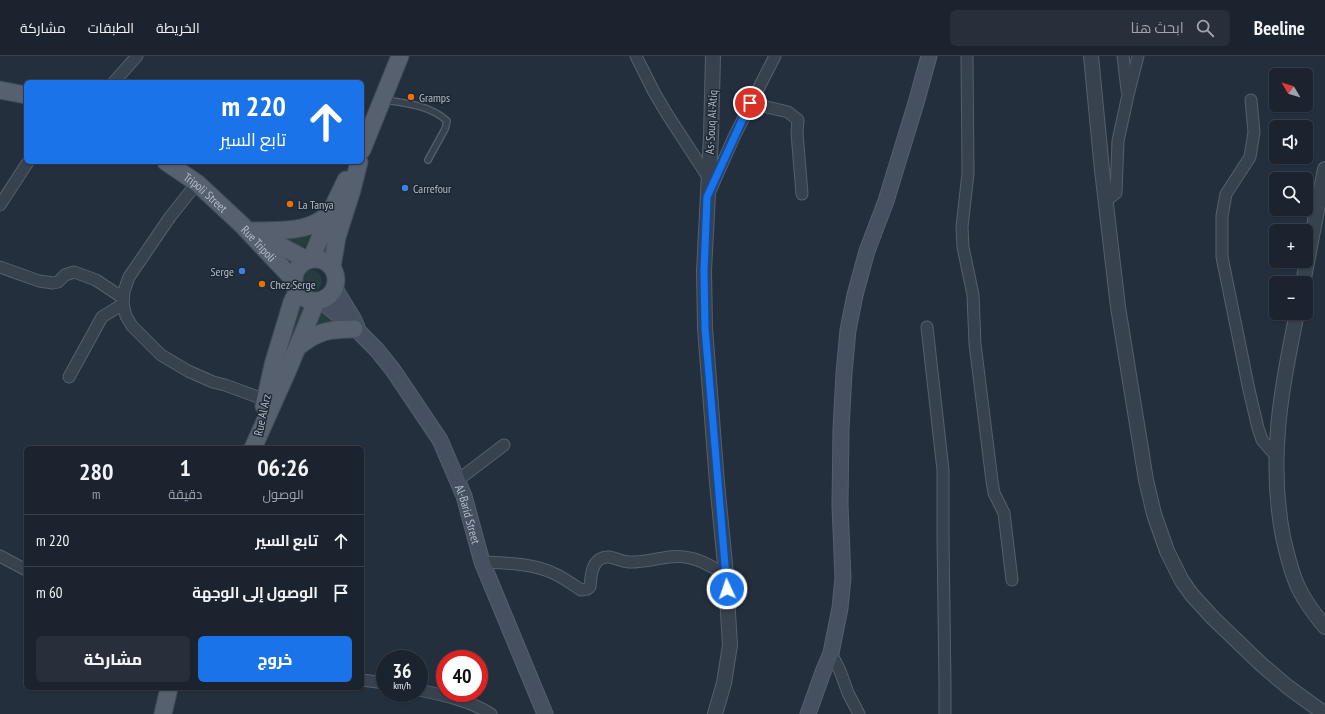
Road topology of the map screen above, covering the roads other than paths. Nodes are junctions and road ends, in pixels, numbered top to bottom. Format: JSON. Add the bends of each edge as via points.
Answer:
{"nodes":[{"id":1,"x":136,"y":56,"type":"edge"},
{"id":2,"x":400,"y":56,"type":"edge"},
{"id":3,"x":636,"y":56,"type":"edge"},
{"id":4,"x":713,"y":56,"type":"edge"},
{"id":5,"x":775,"y":56,"type":"edge"},
{"id":6,"x":929,"y":56,"type":"edge"},
{"id":7,"x":967,"y":56,"type":"edge"},
{"id":8,"x":1091,"y":56,"type":"edge"},
{"id":9,"x":1123,"y":56,"type":"edge"},
{"id":10,"x":1138,"y":56,"type":"edge"},
{"id":11,"x":116,"y":80,"type":"edge"},
{"id":12,"x":0,"y":90,"type":"edge"},
{"id":13,"x":24,"y":94,"type":"edge"},
{"id":14,"x":1128,"y":95,"type":"junction"},
{"id":15,"x":383,"y":100,"type":"junction"},
{"id":16,"x":1250,"y":100,"type":"dead end"},
{"id":17,"x":750,"y":103,"type":"junction"},
{"id":18,"x":364,"y":145,"type":"edge"},
{"id":19,"x":428,"y":160,"type":"dead end"},
{"id":20,"x":27,"y":164,"type":"edge"},
{"id":21,"x":169,"y":164,"type":"edge"},
{"id":22,"x":355,"y":164,"type":"edge"},
{"id":23,"x":358,"y":164,"type":"edge"},
{"id":24,"x":1325,"y":169,"type":"edge"},
{"id":25,"x":708,"y":177,"type":"junction"},
{"id":26,"x":197,"y":183,"type":"junction"},
{"id":27,"x":802,"y":194,"type":"dead end"},
{"id":28,"x":707,"y":197,"type":"junction"},
{"id":29,"x":1106,"y":197,"type":"junction"},
{"id":30,"x":0,"y":205,"type":"edge"},
{"id":31,"x":333,"y":207,"type":"junction"},
{"id":32,"x":247,"y":228,"type":"junction"},
{"id":33,"x":309,"y":260,"type":"junction"},
{"id":34,"x":0,"y":267,"type":"edge"},
{"id":35,"x":332,"y":267,"type":"junction"},
{"id":36,"x":1304,"y":276,"type":"edge"},
{"id":37,"x":295,"y":286,"type":"junction"},
{"id":38,"x":335,"y":289,"type":"junction"},
{"id":39,"x":123,"y":301,"type":"junction"},
{"id":40,"x":319,"y":301,"type":"junction"},
{"id":41,"x":1296,"y":320,"type":"edge"},
{"id":42,"x":927,"y":327,"type":"dead end"},
{"id":43,"x":356,"y":330,"type":"junction"},
{"id":44,"x":298,"y":347,"type":"junction"},
{"id":45,"x":69,"y":377,"type":"dead end"},
{"id":46,"x":266,"y":400,"type":"junction"},
{"id":47,"x":255,"y":445,"type":"edge"},
{"id":48,"x":504,"y":445,"type":"dead end"},
{"id":49,"x":1277,"y":457,"type":"junction"},
{"id":50,"x":458,"y":480,"type":"junction"},
{"id":51,"x":0,"y":556,"type":"edge"},
{"id":52,"x":482,"y":562,"type":"junction"},
{"id":53,"x":24,"y":569,"type":"edge"},
{"id":54,"x":726,"y":575,"type":"junction"},
{"id":55,"x":1012,"y":580,"type":"dead end"},
{"id":56,"x":1325,"y":627,"type":"edge"},
{"id":57,"x":831,"y":653,"type":"junction"},
{"id":58,"x":364,"y":680,"type":"edge"},
{"id":59,"x":376,"y":682,"type":"edge"},
{"id":60,"x":169,"y":690,"type":"edge"},
{"id":61,"x":428,"y":692,"type":"edge"},
{"id":62,"x":163,"y":714,"type":"edge"},
{"id":63,"x":491,"y":714,"type":"edge"},
{"id":64,"x":545,"y":714,"type":"edge"},
{"id":65,"x":715,"y":714,"type":"edge"},
{"id":66,"x":808,"y":714,"type":"edge"},
{"id":67,"x":860,"y":714,"type":"edge"},
{"id":68,"x":945,"y":714,"type":"edge"},
{"id":69,"x":1325,"y":714,"type":"edge"}],
"edges":[{"from":1,"to":11,"type":"street"},
{"from":2,"to":15,"type":"main road"},
{"from":3,"to":25,"type":"street","via":[[667,114]]},
{"from":4,"to":25,"type":"street","name":"As-Souq Al-'Atiq"},
{"from":5,"to":17,"type":"street"},
{"from":6,"to":57,"type":"main road","via":[[888,194],[867,251],[848,330],[841,429],[840,505],[843,578]]},
{"from":7,"to":55,"type":"street","via":[[968,173],[962,227],[963,248],[973,295],[975,344],[992,481],[994,493],[1004,512]]},
{"from":8,"to":29,"type":"street"},
{"from":9,"to":14,"type":"street"},
{"from":10,"to":14,"type":"street"},
{"from":12,"to":13,"type":"main road"},
{"from":14,"to":29,"type":"street","via":[[1118,141],[1116,193]]},
{"from":15,"to":18,"type":"main road"},
{"from":15,"to":19,"type":"lane","via":[[427,109],[447,121]]},
{"from":16,"to":49,"type":"street","via":[[1254,132],[1250,157],[1226,194],[1222,216],[1222,257],[1258,428],[1262,440]]},
{"from":17,"to":27,"type":"street","via":[[788,112],[798,120]]},
{"from":17,"to":28,"type":"street"},
{"from":20,"to":30,"type":"street"},
{"from":21,"to":26,"type":"main road","name":"Tripoli Street"},
{"from":22,"to":31,"type":"main road"},
{"from":23,"to":35,"type":"main road","via":[[337,237]]},
{"from":24,"to":36,"type":"street"},
{"from":25,"to":28,"type":"street","name":"As-Souq Al-'Atiq"},
{"from":26,"to":32,"type":"main road","name":"Tripoli Street"},
{"from":26,"to":39,"type":"street","via":[[170,216],[129,277]]},
{"from":28,"to":54,"type":"street","name":"As-Souq Al-'Atiq","via":[[705,328]]},
{"from":29,"to":69,"type":"street","via":[[1118,307],[1146,480],[1167,551],[1182,581],[1213,618],[1262,665]]},
{"from":31,"to":32,"type":"main road","via":[[321,220],[302,227]]},
{"from":31,"to":33,"type":"main road"},
{"from":32,"to":33,"type":"main road","name":"Rue Tripoli"},
{"from":32,"to":37,"type":"main road","name":"Rue Tripoli"},
{"from":33,"to":35,"type":"main road","via":[[325,261]]},
{"from":33,"to":37,"type":"main road","via":[[296,270]]},
{"from":34,"to":39,"type":"street","via":[[53,283],[74,272],[96,280]]},
{"from":35,"to":38,"type":"main road","via":[[337,280]]},
{"from":37,"to":40,"type":"main road","via":[[305,299]]},
{"from":37,"to":46,"type":"main road","name":"Rue Al Arz"},
{"from":38,"to":40,"type":"main road"},
{"from":38,"to":43,"type":"main road","name":"Al-Barid Street","via":[[354,320]]},
{"from":39,"to":45,"type":"street","via":[[102,317]]},
{"from":39,"to":46,"type":"street","via":[[126,316],[132,326],[161,354],[188,371]]},
{"from":40,"to":43,"type":"main road","name":"Al-Barid Street"},
{"from":40,"to":44,"type":"main road","name":"Rue Al Arz"},
{"from":41,"to":49,"type":"street","via":[[1281,395]]},
{"from":42,"to":68,"type":"street","via":[[943,470]]},
{"from":43,"to":44,"type":"main road","via":[[338,329],[320,333]]},
{"from":43,"to":50,"type":"main road","name":"Al-Barid Street","via":[[393,370],[440,440]]},
{"from":44,"to":47,"type":"main road","name":"Rue Al Arz"},
{"from":46,"to":47,"type":"main road","name":"Rue Al Arz"},
{"from":48,"to":50,"type":"street"},
{"from":49,"to":56,"type":"street","via":[[1279,514],[1286,550],[1298,588]]},
{"from":50,"to":52,"type":"main road","name":"Al-Barid Street"},
{"from":51,"to":53,"type":"street"},
{"from":52,"to":54,"type":"street","via":[[544,570],[584,590],[590,587],[597,561],[605,557],[629,562],[673,557],[690,558]]},
{"from":52,"to":64,"type":"main road","name":"Al-Barid Street"},
{"from":54,"to":65,"type":"street","name":"As-Souq Al-'Atiq","via":[[730,645],[724,683]]},
{"from":57,"to":66,"type":"main road"},
{"from":57,"to":67,"type":"street","via":[[848,694]]},
{"from":58,"to":59,"type":"street"},
{"from":60,"to":62,"type":"main road"},
{"from":61,"to":63,"type":"street","via":[[445,695]]}]}
